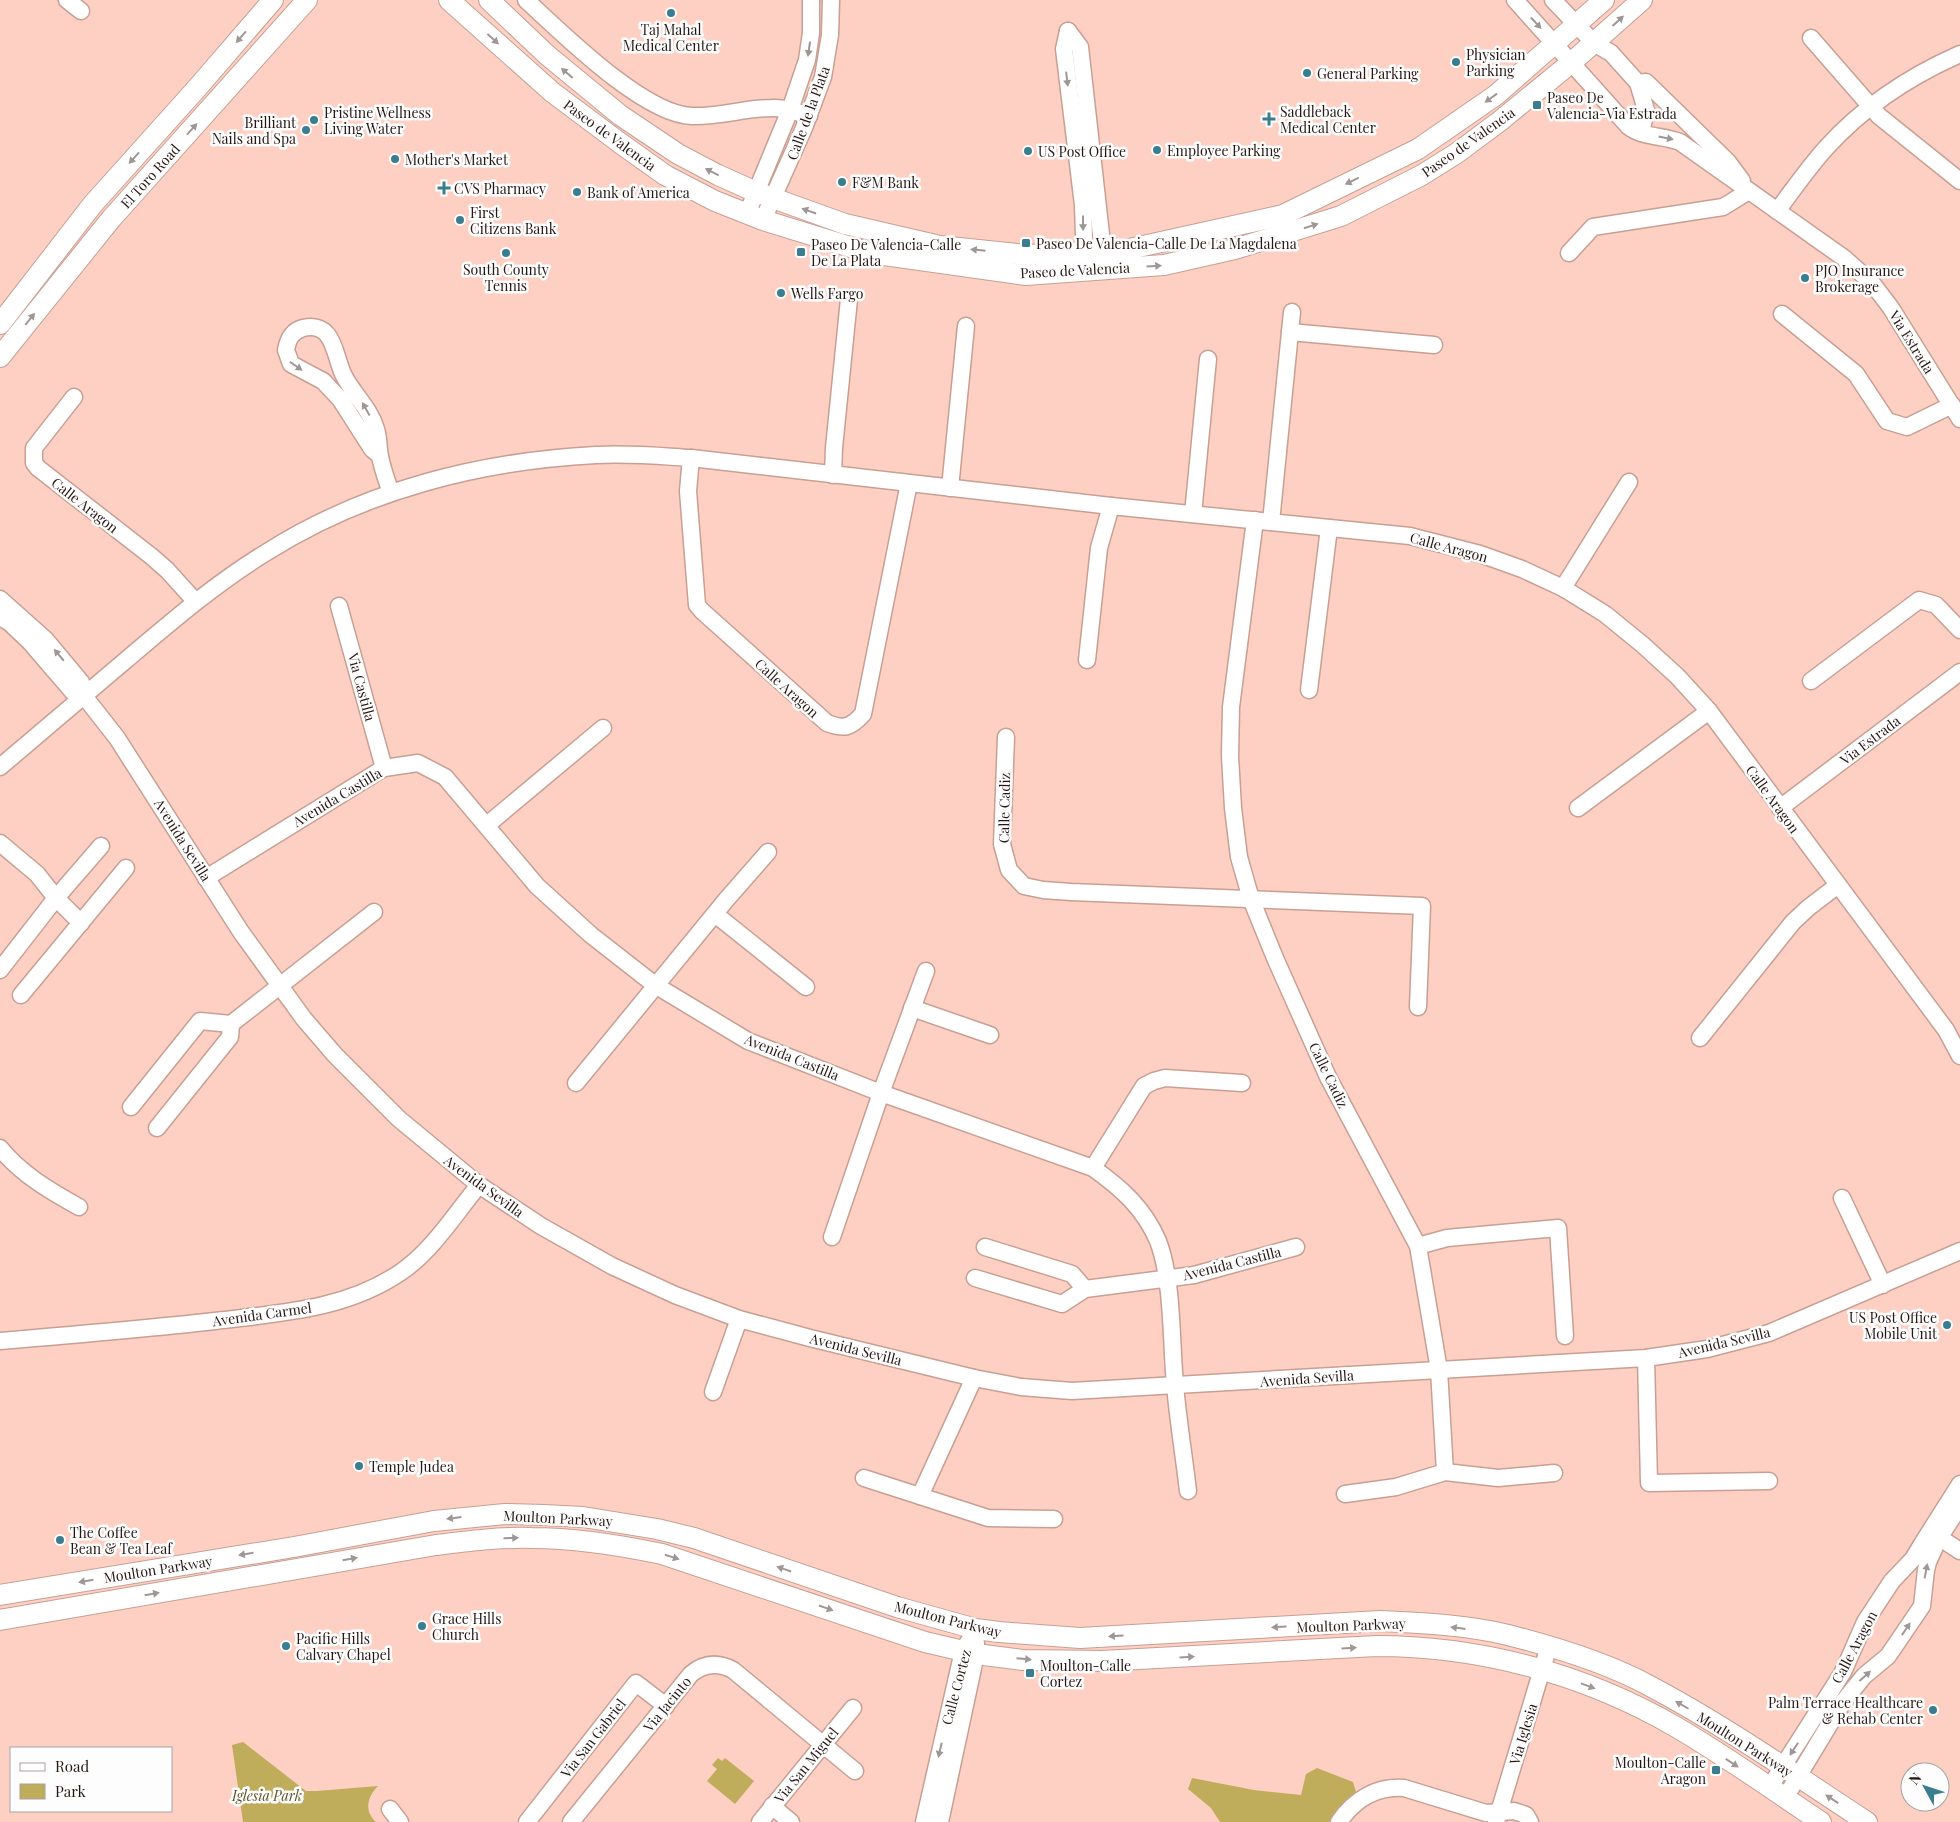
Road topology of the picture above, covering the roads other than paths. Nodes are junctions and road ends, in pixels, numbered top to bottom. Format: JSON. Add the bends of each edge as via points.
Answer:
{"nodes":[{"id":1,"x":67,"y":0,"type":"edge"},
{"id":2,"x":273,"y":0,"type":"edge"},
{"id":3,"x":307,"y":0,"type":"edge"},
{"id":4,"x":449,"y":0,"type":"edge"},
{"id":5,"x":489,"y":0,"type":"edge"},
{"id":6,"x":500,"y":0,"type":"edge"},
{"id":7,"x":526,"y":0,"type":"edge"},
{"id":8,"x":811,"y":0,"type":"edge"},
{"id":9,"x":831,"y":0,"type":"edge"},
{"id":10,"x":1515,"y":0,"type":"edge"},
{"id":11,"x":1553,"y":0,"type":"edge"},
{"id":12,"x":1604,"y":0,"type":"edge"},
{"id":13,"x":1642,"y":0,"type":"edge"},
{"id":14,"x":81,"y":11,"type":"dead end"},
{"id":15,"x":1576,"y":24,"type":"junction"},
{"id":16,"x":516,"y":25,"type":"junction"},
{"id":17,"x":1811,"y":38,"type":"dead end"},
{"id":18,"x":1594,"y":42,"type":"junction"},
{"id":19,"x":1555,"y":43,"type":"junction"},
{"id":20,"x":1960,"y":54,"type":"edge"},
{"id":21,"x":1572,"y":62,"type":"junction"},
{"id":22,"x":1638,"y":84,"type":"junction"},
{"id":23,"x":1870,"y":107,"type":"junction"},
{"id":24,"x":790,"y":110,"type":"junction"},
{"id":25,"x":809,"y":116,"type":"junction"},
{"id":26,"x":1640,"y":133,"type":"junction"},
{"id":27,"x":1960,"y":181,"type":"edge"},
{"id":28,"x":1749,"y":191,"type":"junction"},
{"id":29,"x":765,"y":196,"type":"junction"},
{"id":30,"x":1778,"y":211,"type":"junction"},
{"id":31,"x":755,"y":217,"type":"junction"},
{"id":32,"x":1568,"y":253,"type":"dead end"},
{"id":33,"x":1094,"y":261,"type":"junction"},
{"id":34,"x":849,"y":299,"type":"dead end"},
{"id":35,"x":1292,"y":312,"type":"dead end"},
{"id":36,"x":1782,"y":314,"type":"dead end"},
{"id":37,"x":0,"y":324,"type":"edge"},
{"id":38,"x":966,"y":326,"type":"dead end"},
{"id":39,"x":1290,"y":332,"type":"junction"},
{"id":40,"x":1434,"y":345,"type":"dead end"},
{"id":41,"x":0,"y":357,"type":"edge"},
{"id":42,"x":1208,"y":359,"type":"dead end"},
{"id":43,"x":74,"y":397,"type":"dead end"},
{"id":44,"x":1956,"y":412,"type":"edge"},
{"id":45,"x":379,"y":455,"type":"junction"},
{"id":46,"x":691,"y":458,"type":"junction"},
{"id":47,"x":833,"y":475,"type":"junction"},
{"id":48,"x":1629,"y":482,"type":"dead end"},
{"id":49,"x":909,"y":483,"type":"junction"},
{"id":50,"x":950,"y":488,"type":"junction"},
{"id":51,"x":391,"y":493,"type":"junction"},
{"id":52,"x":1111,"y":506,"type":"junction"},
{"id":53,"x":1193,"y":514,"type":"junction"},
{"id":54,"x":1263,"y":521,"type":"junction"},
{"id":55,"x":1329,"y":528,"type":"junction"},
{"id":56,"x":1563,"y":588,"type":"junction"},
{"id":57,"x":0,"y":599,"type":"edge"},
{"id":58,"x":195,"y":601,"type":"junction"},
{"id":59,"x":339,"y":606,"type":"dead end"},
{"id":60,"x":0,"y":617,"type":"edge"},
{"id":61,"x":1960,"y":630,"type":"edge"},
{"id":62,"x":1087,"y":660,"type":"dead end"},
{"id":63,"x":1960,"y":672,"type":"edge"},
{"id":64,"x":1811,"y":681,"type":"dead end"},
{"id":65,"x":1310,"y":690,"type":"dead end"},
{"id":66,"x":84,"y":696,"type":"junction"},
{"id":67,"x":1709,"y":711,"type":"junction"},
{"id":68,"x":604,"y":728,"type":"dead end"},
{"id":69,"x":1006,"y":737,"type":"dead end"},
{"id":70,"x":0,"y":767,"type":"edge"},
{"id":71,"x":384,"y":768,"type":"junction"},
{"id":72,"x":1578,"y":808,"type":"dead end"},
{"id":73,"x":1780,"y":808,"type":"junction"},
{"id":74,"x":487,"y":825,"type":"junction"},
{"id":75,"x":0,"y":843,"type":"edge"},
{"id":76,"x":101,"y":846,"type":"dead end"},
{"id":77,"x":768,"y":852,"type":"dead end"},
{"id":78,"x":126,"y":868,"type":"dead end"},
{"id":79,"x":206,"y":878,"type":"junction"},
{"id":80,"x":1838,"y":886,"type":"junction"},
{"id":81,"x":56,"y":898,"type":"junction"},
{"id":82,"x":1250,"y":899,"type":"junction"},
{"id":83,"x":374,"y":912,"type":"dead end"},
{"id":84,"x":715,"y":914,"type":"junction"},
{"id":85,"x":81,"y":923,"type":"junction"},
{"id":86,"x":0,"y":970,"type":"edge"},
{"id":87,"x":926,"y":971,"type":"dead end"},
{"id":88,"x":279,"y":985,"type":"junction"},
{"id":89,"x":655,"y":985,"type":"junction"},
{"id":90,"x":806,"y":987,"type":"dead end"},
{"id":91,"x":21,"y":995,"type":"dead end"},
{"id":92,"x":1418,"y":1007,"type":"dead end"},
{"id":93,"x":912,"y":1008,"type":"junction"},
{"id":94,"x":231,"y":1024,"type":"junction"},
{"id":95,"x":990,"y":1035,"type":"dead end"},
{"id":96,"x":1700,"y":1038,"type":"dead end"},
{"id":97,"x":1960,"y":1056,"type":"edge"},
{"id":98,"x":576,"y":1083,"type":"dead end"},
{"id":99,"x":1242,"y":1083,"type":"dead end"},
{"id":100,"x":881,"y":1093,"type":"junction"},
{"id":101,"x":131,"y":1107,"type":"dead end"},
{"id":102,"x":157,"y":1128,"type":"dead end"},
{"id":103,"x":0,"y":1148,"type":"edge"},
{"id":104,"x":1093,"y":1168,"type":"junction"},
{"id":105,"x":479,"y":1184,"type":"junction"},
{"id":106,"x":1842,"y":1198,"type":"dead end"},
{"id":107,"x":78,"y":1207,"type":"dead end"},
{"id":108,"x":832,"y":1237,"type":"dead end"},
{"id":109,"x":1418,"y":1246,"type":"junction"},
{"id":110,"x":985,"y":1247,"type":"dead end"},
{"id":111,"x":1296,"y":1247,"type":"dead end"},
{"id":112,"x":1960,"y":1251,"type":"edge"},
{"id":113,"x":976,"y":1278,"type":"dead end"},
{"id":114,"x":1167,"y":1278,"type":"junction"},
{"id":115,"x":1883,"y":1285,"type":"junction"},
{"id":116,"x":1085,"y":1289,"type":"junction"},
{"id":117,"x":739,"y":1319,"type":"junction"},
{"id":118,"x":1565,"y":1336,"type":"dead end"},
{"id":119,"x":0,"y":1341,"type":"edge"},
{"id":120,"x":1646,"y":1358,"type":"junction"},
{"id":121,"x":1439,"y":1370,"type":"junction"},
{"id":122,"x":974,"y":1378,"type":"junction"},
{"id":123,"x":1175,"y":1386,"type":"junction"},
{"id":124,"x":713,"y":1392,"type":"dead end"},
{"id":125,"x":1445,"y":1472,"type":"junction"},
{"id":126,"x":1554,"y":1473,"type":"dead end"},
{"id":127,"x":864,"y":1478,"type":"dead end"},
{"id":128,"x":1769,"y":1481,"type":"dead end"},
{"id":129,"x":1960,"y":1484,"type":"edge"},
{"id":130,"x":1188,"y":1491,"type":"dead end"},
{"id":131,"x":1345,"y":1494,"type":"dead end"},
{"id":132,"x":920,"y":1496,"type":"junction"},
{"id":133,"x":1960,"y":1506,"type":"edge"},
{"id":134,"x":1054,"y":1519,"type":"dead end"},
{"id":135,"x":1935,"y":1535,"type":"junction"},
{"id":136,"x":294,"y":1547,"type":"junction"},
{"id":137,"x":1960,"y":1551,"type":"edge"},
{"id":138,"x":302,"y":1568,"type":"junction"},
{"id":139,"x":0,"y":1595,"type":"edge"},
{"id":140,"x":0,"y":1620,"type":"edge"},
{"id":141,"x":976,"y":1628,"type":"junction"},
{"id":142,"x":1549,"y":1646,"type":"junction"},
{"id":143,"x":969,"y":1653,"type":"junction"},
{"id":144,"x":1542,"y":1670,"type":"junction"},
{"id":145,"x":666,"y":1706,"type":"junction"},
{"id":146,"x":853,"y":1708,"type":"dead end"},
{"id":147,"x":823,"y":1744,"type":"junction"},
{"id":148,"x":855,"y":1771,"type":"dead end"},
{"id":149,"x":1790,"y":1772,"type":"junction"},
{"id":150,"x":1777,"y":1793,"type":"junction"},
{"id":151,"x":772,"y":1806,"type":"junction"},
{"id":152,"x":1502,"y":1819,"type":"edge"},
{"id":153,"x":527,"y":1822,"type":"edge"},
{"id":154,"x":570,"y":1822,"type":"edge"},
{"id":155,"x":760,"y":1822,"type":"edge"},
{"id":156,"x":791,"y":1822,"type":"edge"},
{"id":157,"x":924,"y":1822,"type":"edge"},
{"id":158,"x":940,"y":1822,"type":"edge"},
{"id":159,"x":1339,"y":1822,"type":"edge"},
{"id":160,"x":1530,"y":1822,"type":"edge"},
{"id":161,"x":1821,"y":1822,"type":"edge"},
{"id":162,"x":1867,"y":1822,"type":"edge"}],
"edges":[{"from":1,"to":14,"type":"street"},
{"from":2,"to":37,"type":"main road","name":"El Toro Road","one_way":true,"via":[[92,204]]},
{"from":41,"to":3,"type":"main road","name":"El Toro Road","one_way":true,"via":[[111,219]]},
{"from":4,"to":31,"type":"main road","name":"Paseo de Valencia","one_way":true,"via":[[552,92],[665,175]]},
{"from":5,"to":16,"type":"main road","name":"Paseo de Valencia"},
{"from":6,"to":16,"type":"main road","via":[[512,14]]},
{"from":7,"to":24,"type":"street","via":[[633,91],[668,112],[693,116],[773,108]]},
{"from":8,"to":24,"type":"street","name":"Calle de la Plata","one_way":true,"via":[[807,60]]},
{"from":9,"to":25,"type":"street","name":"Calle de la Plata","via":[[826,64]]},
{"from":10,"to":19,"type":"street","name":"Via Estrada","one_way":true},
{"from":11,"to":15,"type":"street","name":"Via Estrada"},
{"from":12,"to":15,"type":"main road","name":"Paseo de Valencia"},
{"from":18,"to":13,"type":"main road","name":"Paseo de Valencia","one_way":true},
{"from":15,"to":18,"type":"street","name":"Via Estrada"},
{"from":15,"to":19,"type":"main road","name":"Paseo de Valencia"},
{"from":29,"to":16,"type":"main road","name":"Paseo de Valencia","one_way":true,"via":[[678,154],[620,115]]},
{"from":17,"to":23,"type":"street"},
{"from":18,"to":21,"type":"main road","name":"Paseo de Valencia"},
{"from":18,"to":22,"type":"street","name":"Via Estrada","via":[[1611,53]]},
{"from":19,"to":21,"type":"street","name":"Via Estrada"},
{"from":19,"to":33,"type":"main road","name":"Paseo de Valencia","one_way":true,"via":[[1496,95],[1418,149],[1283,214],[1125,250]]},
{"from":20,"to":23,"type":"street"},
{"from":21,"to":26,"type":"street","name":"Via Estrada","via":[[1628,126]]},
{"from":33,"to":21,"type":"main road","name":"Paseo de Valencia","one_way":true,"via":[[1164,265],[1273,238],[1341,216],[1422,175],[1457,153]]},
{"from":22,"to":26,"type":"street","via":[[1646,110]]},
{"from":22,"to":28,"type":"street","name":"Via Estrada","via":[[1646,82],[1655,90],[1728,162]]},
{"from":23,"to":27,"type":"street"},
{"from":23,"to":30,"type":"street","via":[[1827,147]]},
{"from":24,"to":25,"type":"street"},
{"from":24,"to":29,"type":"street","name":"Calle de la Plata"},
{"from":25,"to":29,"type":"street","name":"Calle de la Plata"},
{"from":26,"to":28,"type":"street","name":"Via Estrada","one_way":true,"via":[[1680,142]]},
{"from":28,"to":30,"type":"street","name":"Via Estrada"},
{"from":28,"to":32,"type":"street","via":[[1723,206],[1593,226]]},
{"from":29,"to":31,"type":"street","name":"Calle de la Plata"},
{"from":33,"to":29,"type":"main road","name":"Paseo de Valencia","one_way":true,"via":[[940,246],[846,224]]},
{"from":30,"to":44,"type":"street","name":"Via Estrada","via":[[1844,258],[1872,283]]},
{"from":31,"to":33,"type":"main road","name":"Paseo de Valencia","via":[[870,253],[1026,275]]},
{"from":33,"to":33,"type":"street","one_way":true,"via":[[1080,47],[1068,31],[1064,49],[1083,205]]},
{"from":34,"to":47,"type":"street"},
{"from":35,"to":39,"type":"street"},
{"from":36,"to":44,"type":"street","name":"Via Estrada","via":[[1856,374],[1887,422],[1908,427]]},
{"from":38,"to":50,"type":"street"},
{"from":39,"to":40,"type":"street"},
{"from":39,"to":54,"type":"street"},
{"from":42,"to":53,"type":"street"},
{"from":43,"to":58,"type":"street","name":"Calle Aragon","via":[[34,448],[34,463],[152,556]]},
{"from":45,"to":45,"type":"street","one_way":true,"via":[[376,430],[344,376],[330,337],[316,327],[298,330],[291,335],[286,350],[290,364],[323,381],[340,399]]},
{"from":45,"to":51,"type":"street"},
{"from":46,"to":47,"type":"street","name":"Calle Aragon"},
{"from":46,"to":49,"type":"street","name":"Calle Aragon","via":[[688,491],[697,605],[827,723],[839,728],[853,724],[863,714]]},
{"from":46,"to":51,"type":"street","name":"Calle Aragon","via":[[598,454],[522,461],[460,473]]},
{"from":47,"to":49,"type":"street","name":"Calle Aragon"},
{"from":48,"to":56,"type":"street"},
{"from":49,"to":50,"type":"street","name":"Calle Aragon"},
{"from":50,"to":52,"type":"street","name":"Calle Aragon"},
{"from":51,"to":58,"type":"street","name":"Calle Aragon","via":[[321,522],[276,546]]},
{"from":52,"to":53,"type":"street","name":"Calle Aragon"},
{"from":52,"to":62,"type":"street","via":[[1099,548]]},
{"from":53,"to":54,"type":"street","name":"Calle Aragon"},
{"from":54,"to":55,"type":"street","name":"Calle Aragon"},
{"from":54,"to":82,"type":"street","name":"Calle Cadiz","via":[[1231,707],[1232,808],[1239,857]]},
{"from":55,"to":56,"type":"street","name":"Calle Aragon","via":[[1410,536],[1522,569]]},
{"from":55,"to":65,"type":"street"},
{"from":56,"to":67,"type":"street","name":"Calle Aragon","via":[[1605,614],[1643,645]]},
{"from":66,"to":57,"type":"street","name":"Avenida Sevilla","one_way":true,"via":[[81,682],[46,640]]},
{"from":58,"to":66,"type":"street","name":"Calle Aragon"},
{"from":59,"to":71,"type":"street","name":"Via Castilla"},
{"from":60,"to":66,"type":"street","name":"Avenida Sevilla","via":[[30,642],[73,692]]},
{"from":61,"to":64,"type":"street","via":[[1936,605],[1919,600]]},
{"from":63,"to":73,"type":"street","name":"Via Estrada"},
{"from":66,"to":70,"type":"street","name":"Calle Aragon"},
{"from":66,"to":79,"type":"street","name":"Avenida Sevilla","via":[[117,738]]},
{"from":67,"to":72,"type":"street"},
{"from":67,"to":73,"type":"street","name":"Calle Aragon"},
{"from":68,"to":74,"type":"street"},
{"from":69,"to":82,"type":"street","name":"Calle Cadiz","via":[[1002,844],[1009,870],[1024,886],[1071,892]]},
{"from":71,"to":74,"type":"street","name":"Avenida Castilla","via":[[418,763],[445,777]]},
{"from":71,"to":79,"type":"street","name":"Avenida Castilla"},
{"from":73,"to":80,"type":"street","name":"Calle Aragon"},
{"from":74,"to":89,"type":"street","name":"Avenida Castilla","via":[[537,886],[591,935]]},
{"from":75,"to":81,"type":"street","via":[[37,874]]},
{"from":76,"to":81,"type":"street"},
{"from":77,"to":84,"type":"street"},
{"from":78,"to":85,"type":"street"},
{"from":79,"to":88,"type":"street","name":"Avenida Sevilla"},
{"from":80,"to":96,"type":"street","via":[[1793,922]]},
{"from":80,"to":97,"type":"street","name":"Calle Aragon","via":[[1946,1030]]},
{"from":81,"to":85,"type":"street"},
{"from":81,"to":86,"type":"street"},
{"from":82,"to":92,"type":"street","name":"Calle Cadiz","via":[[1422,906]]},
{"from":82,"to":109,"type":"street","name":"Calle Cadiz","via":[[1328,1077]]},
{"from":83,"to":88,"type":"street"},
{"from":84,"to":89,"type":"street"},
{"from":84,"to":90,"type":"street"},
{"from":85,"to":91,"type":"street"},
{"from":87,"to":93,"type":"street"},
{"from":88,"to":94,"type":"street"},
{"from":88,"to":105,"type":"street","name":"Avenida Sevilla","via":[[335,1055],[381,1102]]},
{"from":89,"to":98,"type":"street"},
{"from":89,"to":100,"type":"street","name":"Avenida Castilla","via":[[748,1041]]},
{"from":93,"to":95,"type":"street"},
{"from":93,"to":100,"type":"street"},
{"from":94,"to":101,"type":"street","via":[[200,1021]]},
{"from":94,"to":102,"type":"street","via":[[230,1038]]},
{"from":99,"to":104,"type":"street","via":[[1165,1078],[1144,1086]]},
{"from":100,"to":104,"type":"street","name":"Avenida Castilla"},
{"from":100,"to":108,"type":"street"},
{"from":103,"to":107,"type":"street","via":[[44,1188]]},
{"from":104,"to":114,"type":"street","name":"Avenida Castilla","via":[[1120,1188],[1139,1208],[1158,1241]]},
{"from":105,"to":117,"type":"street","name":"Avenida Sevilla","via":[[541,1226],[612,1266]]},
{"from":105,"to":119,"type":"street","name":"Avenida Carmel","via":[[430,1246],[402,1272],[341,1301],[310,1309],[180,1325]]},
{"from":106,"to":115,"type":"street"},
{"from":109,"to":118,"type":"street","via":[[1447,1238],[1558,1228]]},
{"from":109,"to":121,"type":"street","name":"Calle Cadiz"},
{"from":110,"to":116,"type":"street","via":[[1072,1274]]},
{"from":111,"to":114,"type":"street","name":"Avenida Castilla","via":[[1194,1275]]},
{"from":112,"to":115,"type":"street","name":"Avenida Sevilla"},
{"from":113,"to":116,"type":"street","via":[[1062,1304]]},
{"from":114,"to":116,"type":"street","name":"Avenida Castilla"},
{"from":114,"to":123,"type":"street","name":"Avenida Castilla"},
{"from":115,"to":120,"type":"street","name":"Avenida Sevilla","via":[[1769,1333],[1707,1349]]},
{"from":117,"to":122,"type":"street","name":"Avenida Sevilla"},
{"from":117,"to":124,"type":"street"},
{"from":120,"to":121,"type":"street","name":"Avenida Sevilla"},
{"from":120,"to":128,"type":"street","via":[[1650,1483]]},
{"from":121,"to":123,"type":"street","name":"Avenida Sevilla"},
{"from":121,"to":125,"type":"street"},
{"from":122,"to":123,"type":"street","name":"Avenida Sevilla","via":[[1021,1387],[1072,1391]]},
{"from":122,"to":132,"type":"street"},
{"from":123,"to":130,"type":"street"},
{"from":125,"to":126,"type":"street","via":[[1498,1478]]},
{"from":125,"to":131,"type":"street","via":[[1396,1487]]},
{"from":127,"to":132,"type":"street"},
{"from":129,"to":135,"type":"street","name":"Calle Aragon"},
{"from":132,"to":134,"type":"street","via":[[988,1518]]},
{"from":133,"to":135,"type":"street","name":"Calle Aragon"},
{"from":135,"to":137,"type":"street"},
{"from":135,"to":149,"type":"street","name":"Calle Aragon","one_way":true,"via":[[1892,1581],[1865,1622],[1843,1672]]},
{"from":149,"to":135,"type":"street","name":"Calle Aragon","one_way":true,"via":[[1864,1676],[1888,1656],[1922,1606],[1926,1570]]},
{"from":136,"to":138,"type":"main road"},
{"from":136,"to":139,"type":"main road","name":"Moulton Parkway","one_way":true},
{"from":141,"to":136,"type":"main road","name":"Moulton Parkway","one_way":true,"via":[[897,1607],[694,1538],[583,1517],[505,1514],[466,1517]]},
{"from":140,"to":138,"type":"main road","name":"Moulton Parkway","one_way":true},
{"from":138,"to":143,"type":"main road","name":"Moulton Parkway","one_way":true,"via":[[490,1539],[541,1538],[619,1545],[662,1554],[901,1634]]},
{"from":142,"to":141,"type":"main road","name":"Moulton Parkway","one_way":true,"via":[[1464,1628],[1380,1621],[1080,1638]]},
{"from":141,"to":143,"type":"street","name":"Calle Cortez"},
{"from":142,"to":144,"type":"street","name":"Via Iglesia"},
{"from":149,"to":142,"type":"main road","name":"Moulton Parkway","one_way":true,"via":[[1648,1685]]},
{"from":143,"to":144,"type":"main road","name":"Moulton Parkway","one_way":true,"via":[[1023,1660],[1102,1661],[1410,1646],[1451,1650]]},
{"from":143,"to":157,"type":"street","name":"Calle Cortez","one_way":true},
{"from":143,"to":158,"type":"street","name":"Calle Cortez"},
{"from":144,"to":150,"type":"main road","name":"Moulton Parkway","one_way":true,"via":[[1644,1710],[1676,1727]]},
{"from":144,"to":152,"type":"street","name":"Via Iglesia"},
{"from":145,"to":147,"type":"street","name":"Via Jacinto","via":[[695,1671],[708,1665],[721,1665],[732,1670]]},
{"from":145,"to":153,"type":"street","name":"Via San Gabriel","via":[[636,1683]]},
{"from":145,"to":154,"type":"street","name":"Via Jacinto"},
{"from":146,"to":147,"type":"street","name":"Via San Miguel"},
{"from":147,"to":148,"type":"street","name":"Via Jacinto"},
{"from":147,"to":151,"type":"street","name":"Via San Miguel"},
{"from":149,"to":150,"type":"street","name":"Calle Aragon"},
{"from":162,"to":149,"type":"main road","name":"Moulton Parkway","one_way":true},
{"from":150,"to":161,"type":"main road","name":"Moulton Parkway"},
{"from":151,"to":155,"type":"street","name":"Via San Miguel"},
{"from":151,"to":156,"type":"street"},
{"from":152,"to":159,"type":"street","via":[[1404,1788],[1390,1788],[1360,1799]]},
{"from":152,"to":160,"type":"street","via":[[1514,1811],[1526,1815]]}]}
